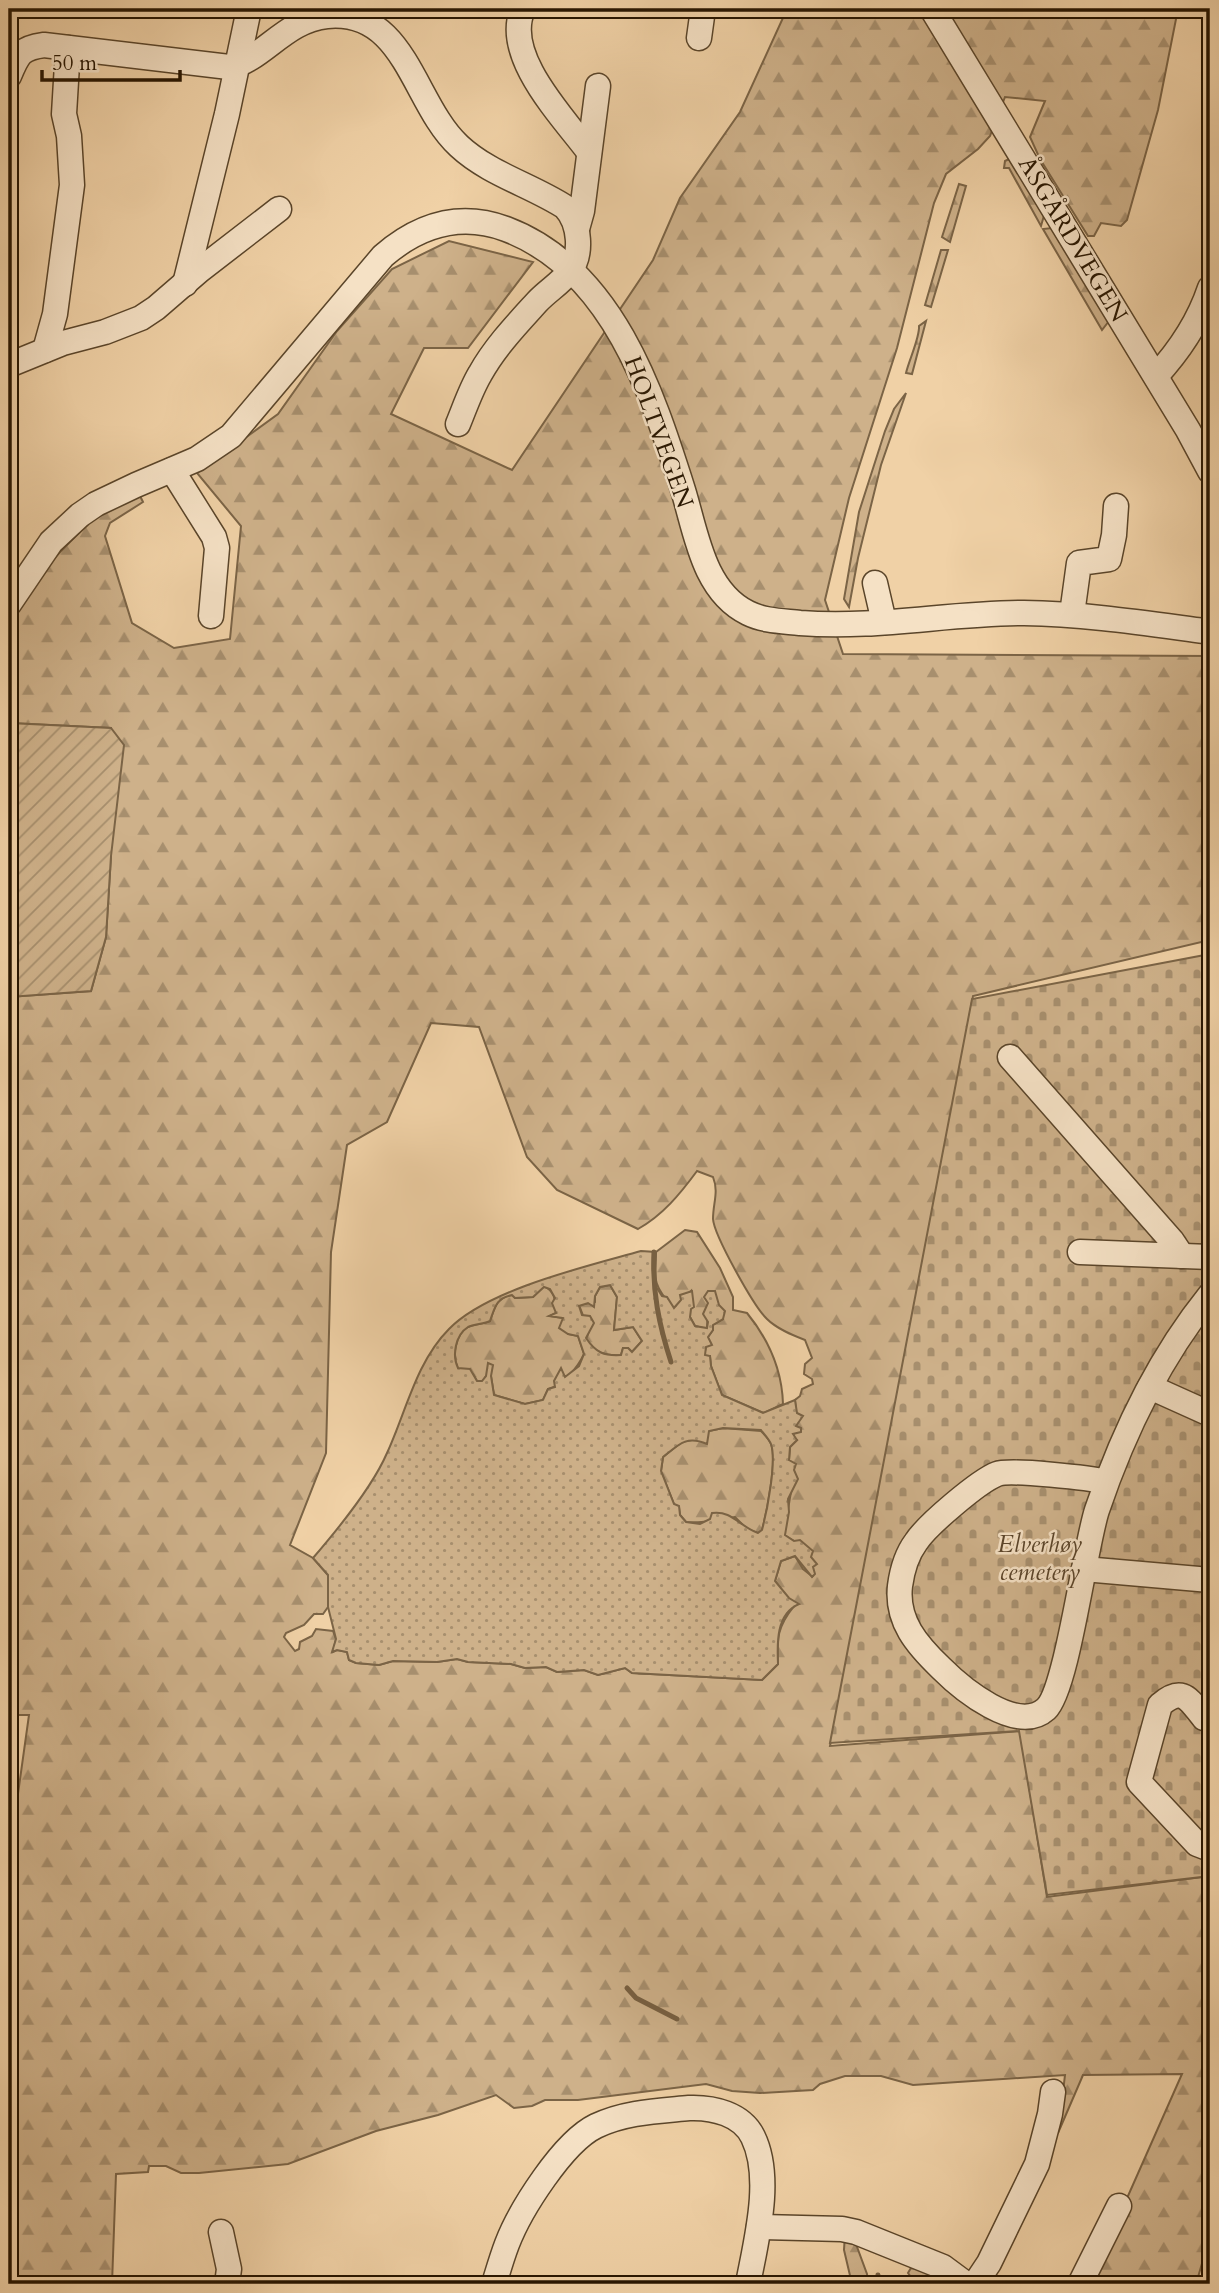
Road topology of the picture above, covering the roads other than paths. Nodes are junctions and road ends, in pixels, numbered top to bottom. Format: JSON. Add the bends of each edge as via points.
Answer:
{"nodes":[{"id":1,"x":249,"y":9,"type":"edge"},
{"id":2,"x":523,"y":9,"type":"edge"},
{"id":3,"x":703,"y":9,"type":"edge"},
{"id":4,"x":932,"y":9,"type":"edge"},
{"id":5,"x":699,"y":38,"type":"dead end"},
{"id":6,"x":68,"y":48,"type":"junction"},
{"id":7,"x":238,"y":65,"type":"junction"},
{"id":8,"x":9,"y":76,"type":"edge"},
{"id":9,"x":598,"y":86,"type":"dead end"},
{"id":10,"x":589,"y":152,"type":"junction"},
{"id":11,"x":279,"y":209,"type":"dead end"},
{"id":12,"x":578,"y":229,"type":"junction"},
{"id":13,"x":570,"y":272,"type":"junction"},
{"id":14,"x":185,"y":284,"type":"junction"},
{"id":15,"x":1210,"y":288,"type":"edge"},
{"id":16,"x":45,"y":350,"type":"junction"},
{"id":17,"x":9,"y":365,"type":"edge"},
{"id":18,"x":1156,"y":376,"type":"junction"},
{"id":19,"x":458,"y":424,"type":"dead end"},
{"id":20,"x":172,"y":470,"type":"junction"},
{"id":21,"x":1210,"y":471,"type":"edge"},
{"id":22,"x":1116,"y":506,"type":"dead end"},
{"id":23,"x":875,"y":583,"type":"dead end"},
{"id":24,"x":9,"y":604,"type":"edge"},
{"id":25,"x":1072,"y":614,"type":"junction"},
{"id":26,"x":211,"y":616,"type":"dead end"},
{"id":27,"x":884,"y":622,"type":"junction"},
{"id":28,"x":1208,"y":632,"type":"edge"},
{"id":29,"x":1010,"y":1057,"type":"dead end"},
{"id":30,"x":1080,"y":1252,"type":"dead end"},
{"id":31,"x":1182,"y":1255,"type":"junction"},
{"id":32,"x":1210,"y":1257,"type":"edge"},
{"id":33,"x":1210,"y":1295,"type":"edge"},
{"id":34,"x":1150,"y":1387,"type":"junction"},
{"id":35,"x":1210,"y":1413,"type":"edge"},
{"id":36,"x":1107,"y":1482,"type":"junction"},
{"id":37,"x":1084,"y":1569,"type":"junction"},
{"id":38,"x":1210,"y":1580,"type":"edge"},
{"id":39,"x":1204,"y":1718,"type":"dead end"},
{"id":40,"x":1210,"y":1849,"type":"edge"},
{"id":41,"x":1053,"y":2092,"type":"dead end"},
{"id":42,"x":1119,"y":2206,"type":"dead end"},
{"id":43,"x":758,"y":2227,"type":"junction"},
{"id":44,"x":221,"y":2232,"type":"dead end"},
{"id":45,"x":227,"y":2284,"type":"edge"},
{"id":46,"x":494,"y":2284,"type":"edge"},
{"id":47,"x":748,"y":2284,"type":"edge"},
{"id":48,"x":966,"y":2284,"type":"edge"},
{"id":49,"x":975,"y":2284,"type":"edge"},
{"id":50,"x":1080,"y":2284,"type":"edge"}],
"edges":[{"from":1,"to":7,"type":"street"},
{"from":2,"to":10,"type":"street","via":[[517,33],[524,56],[542,90]]},
{"from":3,"to":5,"type":"street"},
{"from":4,"to":18,"type":"street","name":"ÅSGÅRDVEGEN"},
{"from":6,"to":7,"type":"street"},
{"from":6,"to":8,"type":"street","via":[[44,45],[25,49]]},
{"from":6,"to":16,"type":"street","via":[[64,114],[72,185],[55,314]]},
{"from":7,"to":12,"type":"street","via":[[313,18],[341,15],[362,19],[393,44],[437,121],[458,145],[484,165],[565,207]]},
{"from":7,"to":14,"type":"street"},
{"from":9,"to":10,"type":"street"},
{"from":10,"to":12,"type":"street"},
{"from":11,"to":14,"type":"street"},
{"from":12,"to":13,"type":"street"},
{"from":13,"to":19,"type":"street","via":[[506,336],[479,374]]},
{"from":13,"to":20,"type":"street","name":"HOLTVEGEN","via":[[541,246],[494,225],[445,222],[414,234],[374,266],[231,436]]},
{"from":13,"to":27,"type":"street","name":"HOLTVEGEN","via":[[590,291],[623,339],[652,398],[700,551],[722,593],[747,613],[767,620]]},
{"from":14,"to":16,"type":"street","via":[[131,324]]},
{"from":15,"to":18,"type":"street","via":[[1198,319]]},
{"from":16,"to":17,"type":"street"},
{"from":18,"to":21,"type":"street","name":"ÅSGÅRDVEGEN"},
{"from":20,"to":24,"type":"street","name":"HOLTVEGEN","via":[[80,515],[51,542]]},
{"from":20,"to":26,"type":"street","via":[[214,537]]},
{"from":22,"to":25,"type":"street","via":[[1109,559],[1080,563]]},
{"from":23,"to":27,"type":"street"},
{"from":25,"to":27,"type":"street","name":"HOLTVEGEN","via":[[987,614]]},
{"from":25,"to":28,"type":"street","name":"HOLTVEGEN"},
{"from":29,"to":31,"type":"street"},
{"from":30,"to":31,"type":"street"},
{"from":31,"to":32,"type":"street"},
{"from":33,"to":34,"type":"street"},
{"from":34,"to":35,"type":"street"},
{"from":34,"to":36,"type":"street"},
{"from":36,"to":37,"type":"street"},
{"from":36,"to":37,"type":"street","via":[[996,1474],[915,1542],[901,1579],[901,1612],[920,1646],[968,1693],[999,1709],[1037,1714],[1050,1705],[1059,1685]]},
{"from":37,"to":38,"type":"street"},
{"from":39,"to":40,"type":"street","via":[[1185,1696],[1169,1697],[1160,1705],[1139,1782],[1197,1844]]},
{"from":41,"to":49,"type":"street","via":[[1037,2164]]},
{"from":42,"to":50,"type":"street"},
{"from":43,"to":46,"type":"street","via":[[761,2170],[754,2138],[743,2123],[707,2109],[640,2113],[595,2127],[573,2142],[515,2226]]},
{"from":43,"to":47,"type":"street"},
{"from":43,"to":48,"type":"street","via":[[856,2232],[943,2267]]},
{"from":44,"to":45,"type":"street","via":[[229,2269]]}]}
